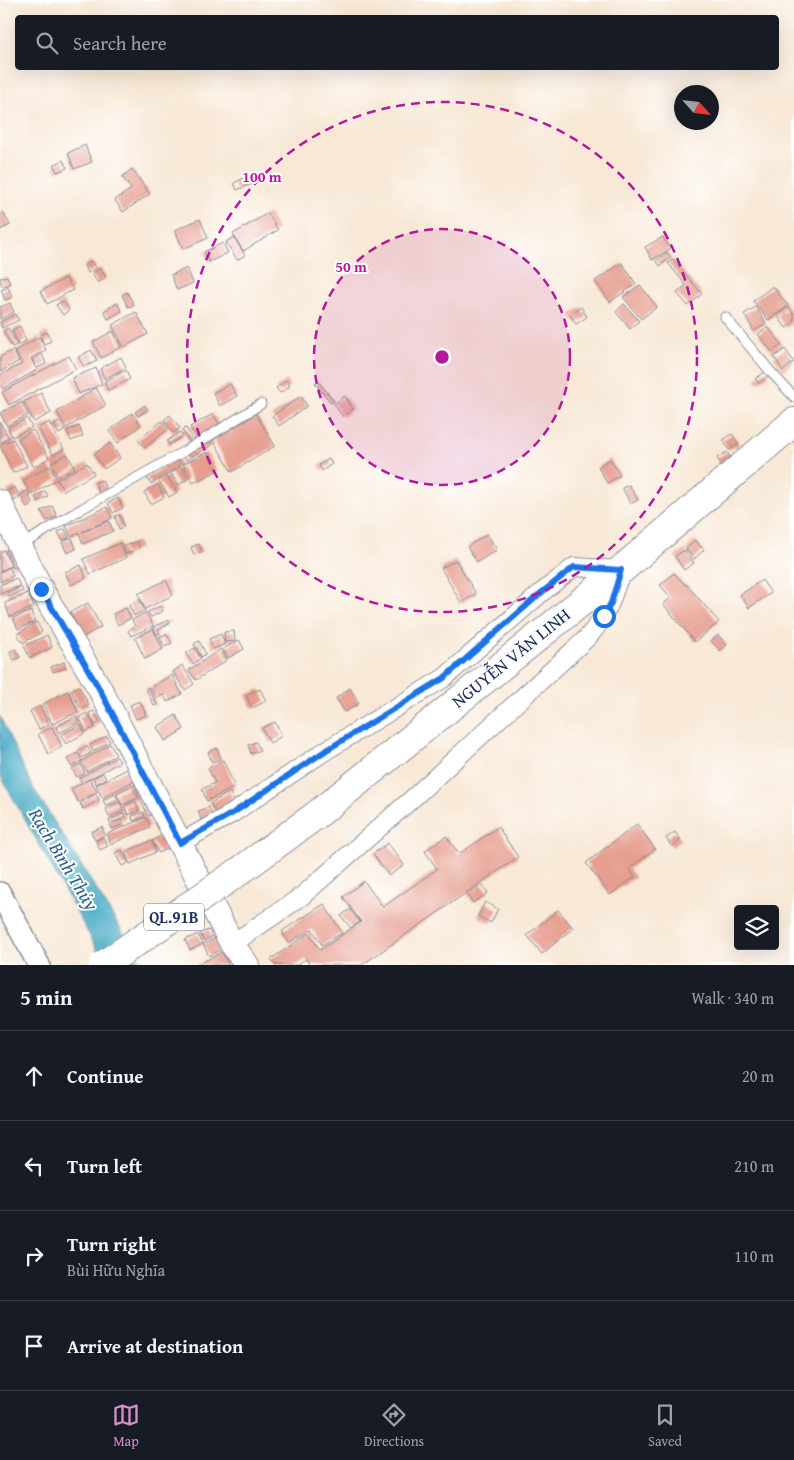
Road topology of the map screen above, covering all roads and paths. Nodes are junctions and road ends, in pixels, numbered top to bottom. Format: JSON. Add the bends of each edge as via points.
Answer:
{"nodes":[{"id":1,"x":724,"y":317,"type":"dead end"},
{"id":2,"x":794,"y":397,"type":"edge"},
{"id":3,"x":260,"y":404,"type":"dead end"},
{"id":4,"x":794,"y":422,"type":"edge"},
{"id":5,"x":0,"y":502,"type":"edge"},
{"id":6,"x":20,"y":546,"type":"junction"},
{"id":7,"x":621,"y":570,"type":"junction"},
{"id":8,"x":180,"y":843,"type":"junction"},
{"id":9,"x":0,"y":894,"type":"edge"},
{"id":10,"x":232,"y":944,"type":"junction"},
{"id":11,"x":39,"y":965,"type":"edge"},
{"id":12,"x":103,"y":965,"type":"edge"},
{"id":13,"x":247,"y":965,"type":"edge"}],
"edges":[{"from":1,"to":2,"type":"lane"},
{"from":3,"to":6,"type":"lane"},
{"from":4,"to":7,"type":"highway","name":"NGUYỄN VĂN LINH","number":"QL.91B"},
{"from":5,"to":6,"type":"main road"},
{"from":6,"to":8,"type":"main road"},
{"from":7,"to":8,"type":"street","via":[[574,567],[444,678],[325,751],[233,813]]},
{"from":7,"to":10,"type":"street","via":[[611,603],[587,638],[302,896]]},
{"from":7,"to":12,"type":"highway","name":"NGUYỄN VĂN LINH","number":"QL.91B","bridge":true,"via":[[312,818]]},
{"from":8,"to":10,"type":"main road"},
{"from":9,"to":11,"type":"street"},
{"from":10,"to":13,"type":"main road"}]}
